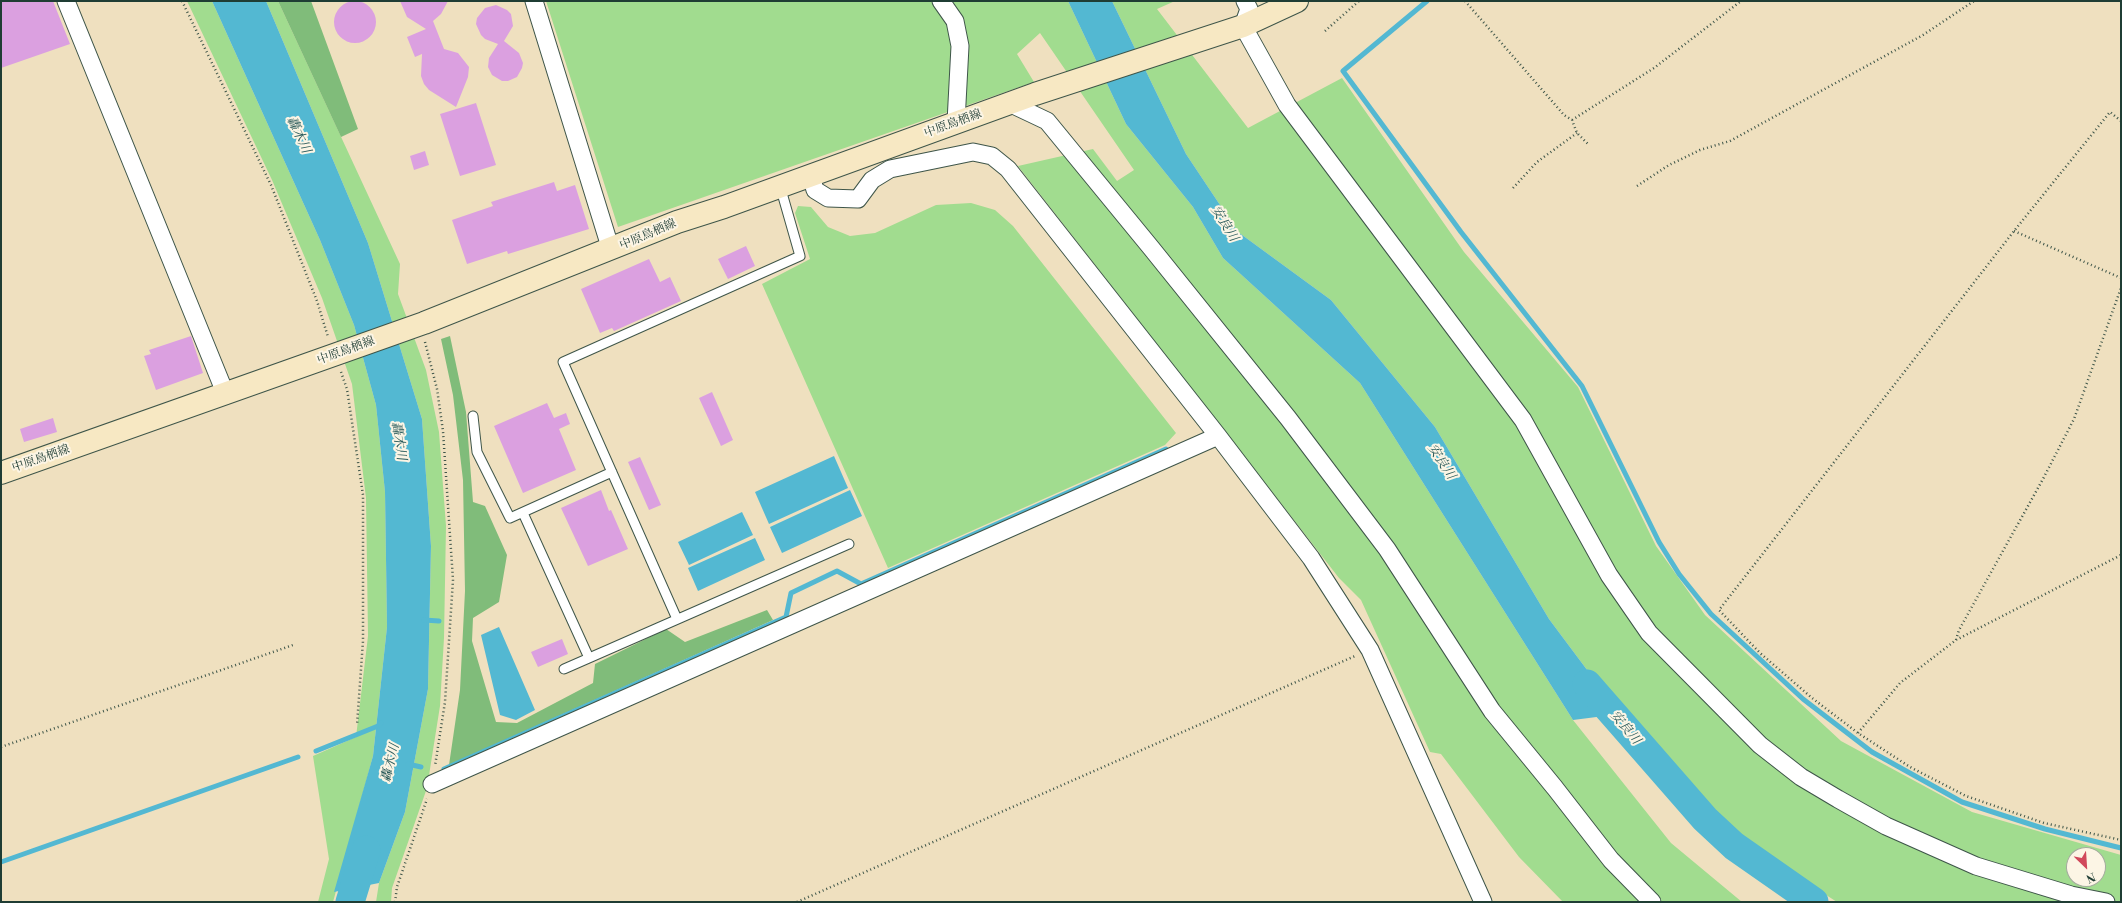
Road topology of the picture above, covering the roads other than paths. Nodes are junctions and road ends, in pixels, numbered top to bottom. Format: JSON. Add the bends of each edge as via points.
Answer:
{"nodes":[{"id":1,"x":66,"y":1,"type":"edge"},
{"id":2,"x":534,"y":1,"type":"edge"},
{"id":3,"x":941,"y":1,"type":"edge"},
{"id":4,"x":1246,"y":1,"type":"edge"},
{"id":5,"x":1297,"y":1,"type":"edge"},
{"id":6,"x":1234,"y":28,"type":"junction"},
{"id":7,"x":1009,"y":103,"type":"junction"},
{"id":8,"x":956,"y":122,"type":"junction"},
{"id":9,"x":811,"y":176,"type":"junction"},
{"id":10,"x":780,"y":186,"type":"junction"},
{"id":11,"x":611,"y":250,"type":"junction"},
{"id":12,"x":226,"y":394,"type":"junction"},
{"id":13,"x":473,"y":416,"type":"dead end"},
{"id":14,"x":1218,"y":436,"type":"junction"},
{"id":15,"x":612,"y":472,"type":"junction"},
{"id":16,"x":1,"y":473,"type":"edge"},
{"id":17,"x":523,"y":513,"type":"junction"},
{"id":18,"x":848,"y":544,"type":"dead end"},
{"id":19,"x":677,"y":619,"type":"junction"},
{"id":20,"x":589,"y":658,"type":"junction"},
{"id":21,"x":564,"y":669,"type":"dead end"},
{"id":22,"x":432,"y":784,"type":"road end"},
{"id":23,"x":1483,"y":902,"type":"edge"},
{"id":24,"x":1652,"y":902,"type":"edge"},
{"id":25,"x":2106,"y":902,"type":"edge"}],
"edges":[{"from":1,"to":12,"type":"street"},
{"from":2,"to":11,"type":"street"},
{"from":3,"to":8,"type":"street","via":[[955,21],[960,46]]},
{"from":4,"to":6,"type":"street","via":[[1249,9]]},
{"from":5,"to":6,"type":"main road","name":"中原鳥栖線"},
{"from":6,"to":7,"type":"main road","name":"中原鳥栖線"},
{"from":6,"to":25,"type":"street","via":[[1287,105],[1523,420],[1609,575],[1654,638],[1760,744],[1801,777],[1838,799],[1886,826],[1976,866],[2071,895]]},
{"from":7,"to":8,"type":"main road","name":"中原鳥栖線"},
{"from":7,"to":24,"type":"street","via":[[1048,121],[1157,255],[1288,418],[1387,549],[1492,711],[1611,860]]},
{"from":8,"to":9,"type":"main road","name":"中原鳥栖線"},
{"from":9,"to":10,"type":"main road","name":"中原鳥栖線"},
{"from":9,"to":14,"type":"street","via":[[815,190],[828,198],[858,199],[872,180],[890,169],[973,152],[992,156],[1008,169]]},
{"from":10,"to":11,"type":"main road","name":"中原鳥栖線","via":[[678,222]]},
{"from":10,"to":15,"type":"lane","via":[[800,256],[563,362]]},
{"from":11,"to":12,"type":"main road","name":"中原鳥栖線","via":[[420,325]]},
{"from":12,"to":16,"type":"main road","name":"中原鳥栖線"},
{"from":13,"to":17,"type":"lane","via":[[477,452],[510,518]]},
{"from":14,"to":22,"type":"street"},
{"from":14,"to":23,"type":"street","via":[[1311,558],[1370,650]]},
{"from":15,"to":17,"type":"lane"},
{"from":15,"to":19,"type":"lane"},
{"from":17,"to":20,"type":"lane"},
{"from":18,"to":19,"type":"lane"},
{"from":19,"to":20,"type":"lane"},
{"from":20,"to":21,"type":"lane"}]}
